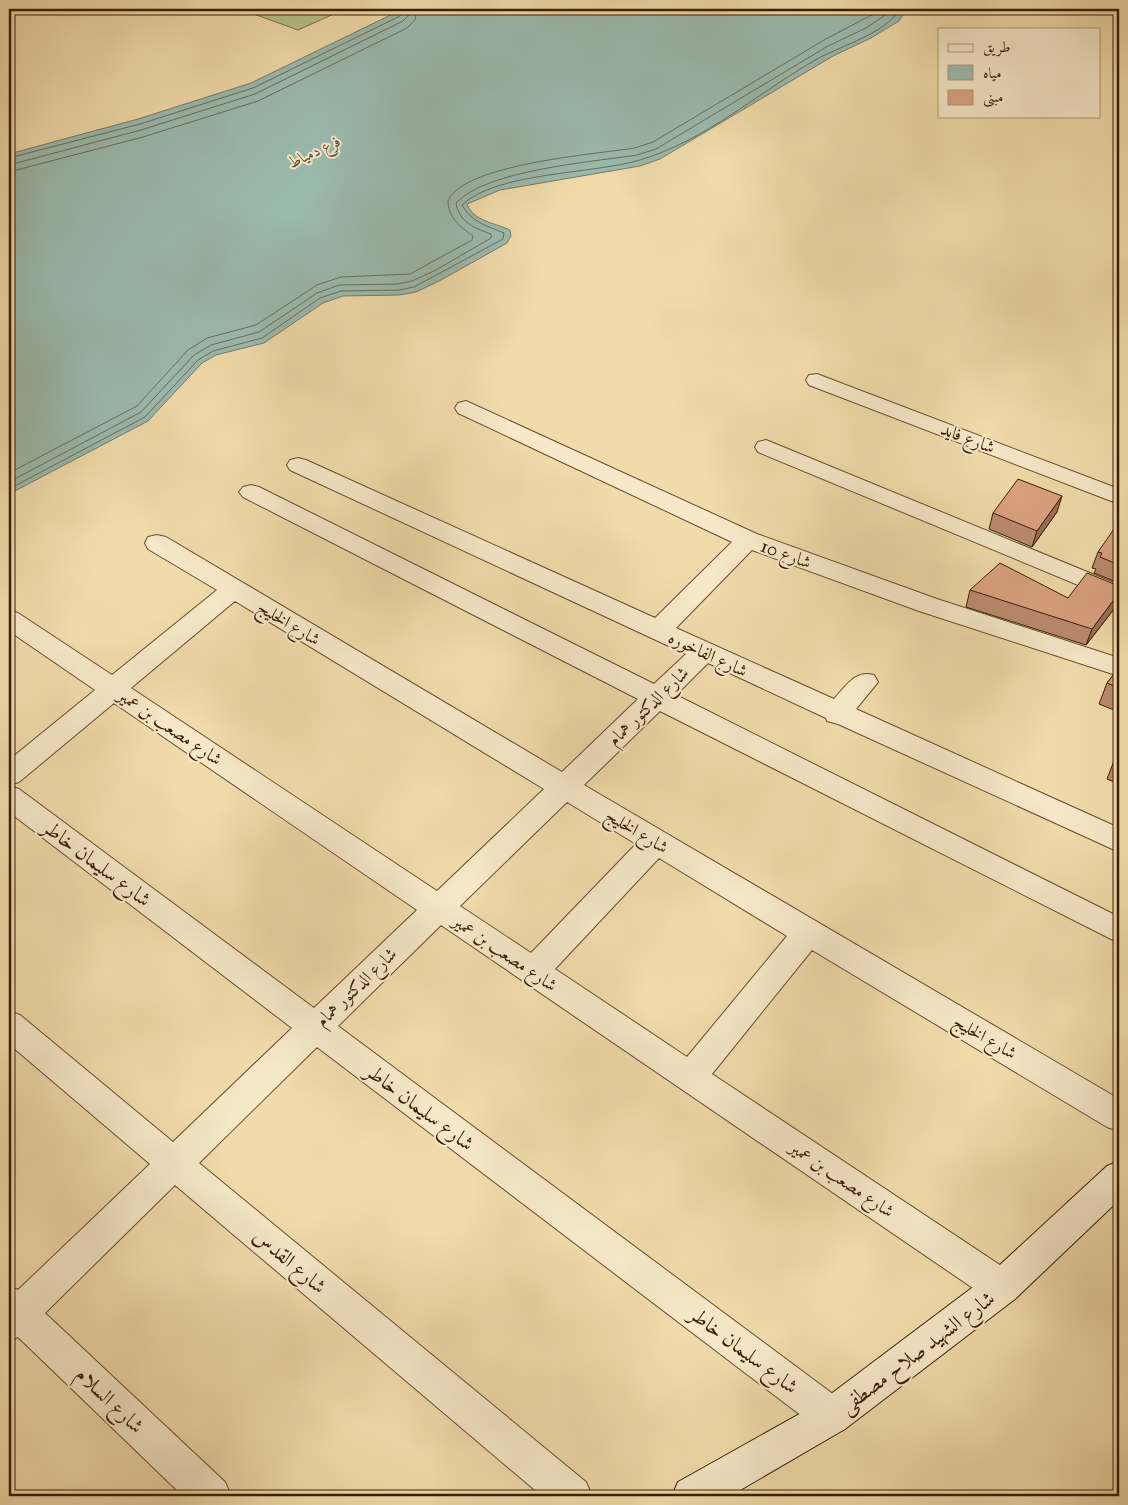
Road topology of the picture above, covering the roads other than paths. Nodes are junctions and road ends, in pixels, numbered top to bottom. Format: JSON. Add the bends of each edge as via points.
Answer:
{"nodes":[{"id":1,"x":818,"y":380,"type":"dead end"},
{"id":2,"x":466,"y":408,"type":"dead end"},
{"id":3,"x":766,"y":447,"type":"dead end"},
{"id":4,"x":298,"y":466,"type":"dead end"},
{"id":5,"x":251,"y":492,"type":"dead end"},
{"id":6,"x":1119,"y":497,"type":"edge"},
{"id":7,"x":748,"y":540,"type":"junction"},
{"id":8,"x":156,"y":543,"type":"dead end"},
{"id":9,"x":234,"y":590,"type":"junction"},
{"id":10,"x":1119,"y":594,"type":"edge"},
{"id":11,"x":9,"y":618,"type":"edge"},
{"id":12,"x":658,"y":631,"type":"junction"},
{"id":13,"x":704,"y":652,"type":"junction"},
{"id":14,"x":1119,"y":667,"type":"edge"},
{"id":15,"x":865,"y":682,"type":"dead end"},
{"id":16,"x":113,"y":689,"type":"junction"},
{"id":17,"x":657,"y":698,"type":"junction"},
{"id":18,"x":837,"y":714,"type":"junction"},
{"id":19,"x":9,"y":775,"type":"edge"},
{"id":20,"x":564,"y":787,"type":"junction"},
{"id":21,"x":9,"y":797,"type":"edge"},
{"id":22,"x":656,"y":842,"type":"junction"},
{"id":23,"x":1119,"y":842,"type":"edge"},
{"id":24,"x":439,"y":908,"type":"junction"},
{"id":25,"x":1119,"y":931,"type":"edge"},
{"id":26,"x":808,"y":933,"type":"junction"},
{"id":27,"x":533,"y":972,"type":"junction"},
{"id":28,"x":9,"y":1025,"type":"edge"},
{"id":29,"x":315,"y":1028,"type":"junction"},
{"id":30,"x":690,"y":1077,"type":"junction"},
{"id":31,"x":1119,"y":1116,"type":"edge"},
{"id":32,"x":173,"y":1164,"type":"junction"},
{"id":33,"x":1119,"y":1177,"type":"edge"},
{"id":34,"x":1002,"y":1287,"type":"junction"},
{"id":35,"x":12,"y":1313,"type":"edge"},
{"id":36,"x":832,"y":1416,"type":"junction"},
{"id":37,"x":211,"y":1496,"type":"edge"},
{"id":38,"x":572,"y":1496,"type":"edge"},
{"id":39,"x":692,"y":1496,"type":"edge"}],
"edges":[{"from":1,"to":6,"type":"street","name":"شارع فايد"},
{"from":2,"to":7,"type":"street","name":"شارع 10"},
{"from":3,"to":10,"type":"street"},
{"from":4,"to":12,"type":"street","name":"شارع الفاخوره"},
{"from":5,"to":17,"type":"street"},
{"from":7,"to":12,"type":"street"},
{"from":7,"to":14,"type":"street","name":"شارع 10","via":[[928,605]]},
{"from":8,"to":9,"type":"street","name":"شارع الخليج"},
{"from":9,"to":16,"type":"street"},
{"from":9,"to":20,"type":"street","name":"شارع الخليج"},
{"from":11,"to":16,"type":"street","name":"شارع مصعب بن عمير"},
{"from":12,"to":13,"type":"street","name":"شارع الفاخوره"},
{"from":13,"to":17,"type":"street","name":"شارع الدكتور همام"},
{"from":13,"to":18,"type":"street","name":"شارع الفاخوره"},
{"from":15,"to":18,"type":"street"},
{"from":16,"to":19,"type":"street"},
{"from":16,"to":24,"type":"street","name":"شارع مصعب بن عمير"},
{"from":17,"to":20,"type":"street","name":"شارع الدكتور همام"},
{"from":17,"to":25,"type":"street"},
{"from":18,"to":23,"type":"street","name":"شارع الفاخوره"},
{"from":20,"to":22,"type":"street","name":"شارع الخليج"},
{"from":20,"to":24,"type":"street","name":"شارع الدكتور همام"},
{"from":21,"to":29,"type":"street","name":"شارع سليمان خاطر"},
{"from":22,"to":26,"type":"street","name":"شارع الخليج"},
{"from":22,"to":27,"type":"street"},
{"from":24,"to":27,"type":"street","name":"شارع مصعب بن عمير"},
{"from":24,"to":29,"type":"street","name":"شارع الدكتور همام"},
{"from":26,"to":30,"type":"street"},
{"from":26,"to":31,"type":"street","name":"شارع الخليج"},
{"from":27,"to":30,"type":"street","name":"شارع مصعب بن عمير"},
{"from":28,"to":32,"type":"street","name":"شارع القدس"},
{"from":29,"to":32,"type":"street","name":"شارع الدكتور همام"},
{"from":29,"to":36,"type":"street","name":"شارع سليمان خاطر"},
{"from":30,"to":34,"type":"street","name":"شارع مصعب بن عمير"},
{"from":32,"to":35,"type":"street","name":"شارع الدكتور همام"},
{"from":32,"to":38,"type":"street","name":"شارع القدس"},
{"from":33,"to":34,"type":"street","name":"شارع الشهيد صلاح مصطفى"},
{"from":34,"to":36,"type":"street","name":"شارع الشهيد صلاح مصطفى"},
{"from":35,"to":37,"type":"street","name":"شارع السلام"},
{"from":36,"to":39,"type":"street","name":"شارع الشهيد صلاح مصطفى"}]}
